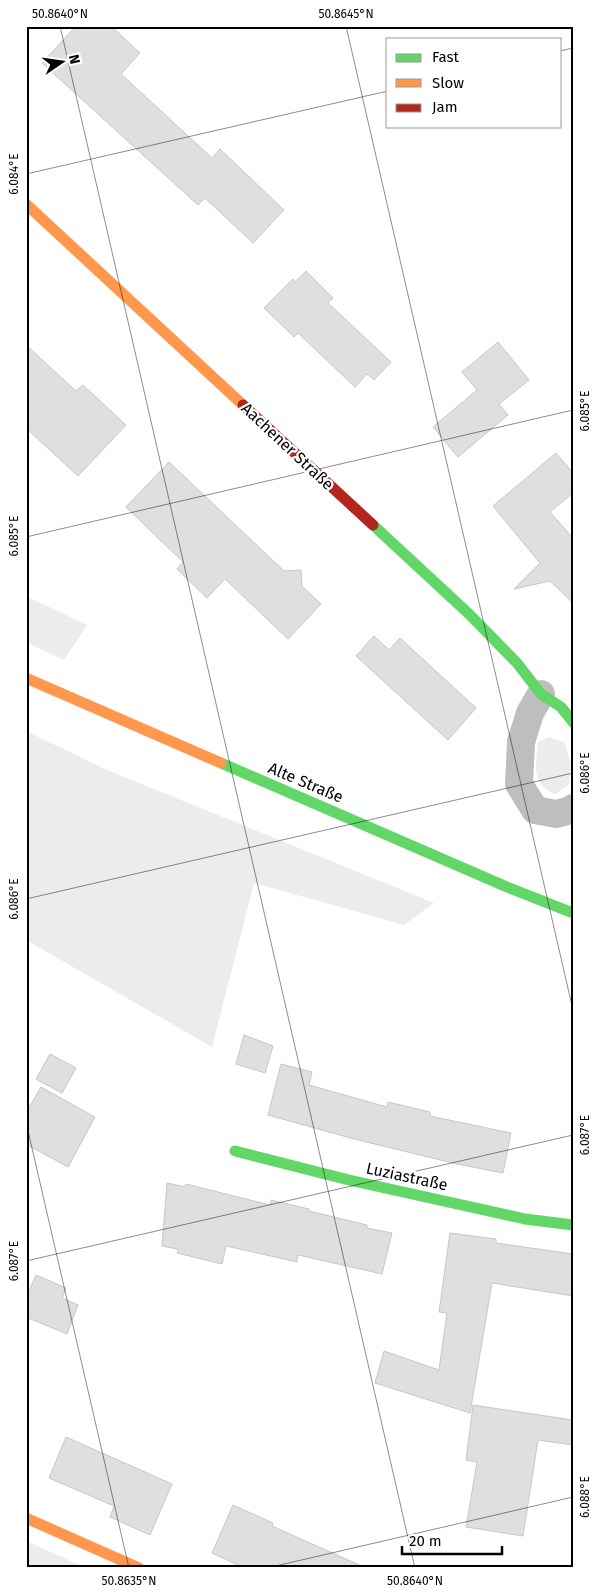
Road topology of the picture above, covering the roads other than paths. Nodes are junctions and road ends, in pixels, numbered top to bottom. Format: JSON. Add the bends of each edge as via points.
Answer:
{"nodes":[{"id":1,"x":26,"y":204,"type":"edge"},
{"id":2,"x":26,"y":678,"type":"edge"},
{"id":3,"x":541,"y":694,"type":"junction"},
{"id":4,"x":573,"y":722,"type":"edge"},
{"id":5,"x":573,"y":808,"type":"edge"},
{"id":6,"x":573,"y":913,"type":"edge"},
{"id":7,"x":235,"y":1151,"type":"dead end"},
{"id":8,"x":573,"y":1225,"type":"edge"},
{"id":9,"x":26,"y":1518,"type":"edge"},
{"id":10,"x":139,"y":1568,"type":"edge"}],
"edges":[{"from":1,"to":3,"type":"street","name":"Aachener Straße","via":[[470,614],[517,663]]},
{"from":2,"to":6,"type":"street","name":"Alte Straße"},
{"from":3,"to":4,"type":"street","name":"Aachener Straße","via":[[561,707]]},
{"from":3,"to":5,"type":"street","via":[[530,713],[521,742],[520,784],[535,810],[556,814]]},
{"from":7,"to":8,"type":"street","name":"Luziastraße","via":[[525,1219]]},
{"from":9,"to":10,"type":"street"}]}
